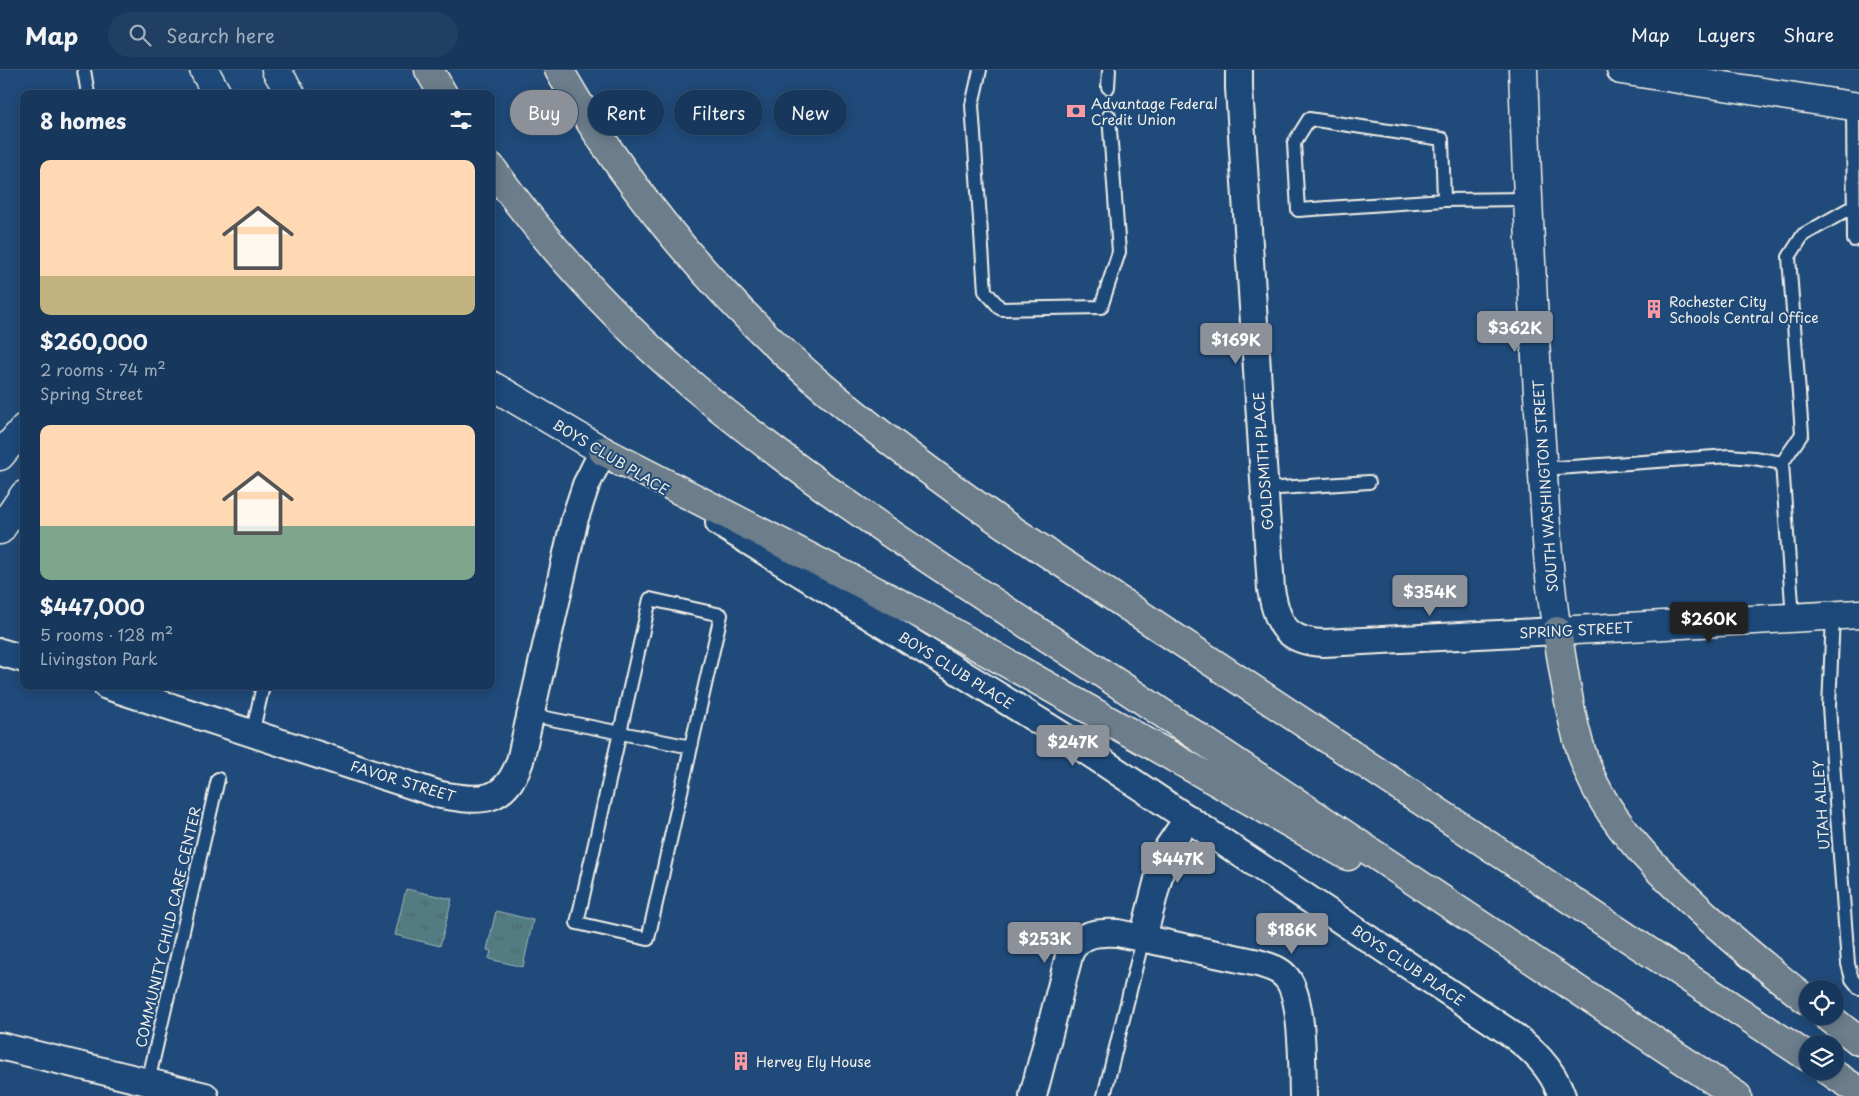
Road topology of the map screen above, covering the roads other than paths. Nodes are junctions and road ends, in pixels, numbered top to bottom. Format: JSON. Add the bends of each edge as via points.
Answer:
{"nodes":[{"id":1,"x":84,"y":70,"type":"edge"},
{"id":2,"x":204,"y":70,"type":"edge"},
{"id":3,"x":276,"y":70,"type":"edge"},
{"id":4,"x":429,"y":70,"type":"edge"},
{"id":5,"x":559,"y":70,"type":"edge"},
{"id":6,"x":980,"y":70,"type":"edge"},
{"id":7,"x":1109,"y":70,"type":"edge"},
{"id":8,"x":1239,"y":70,"type":"edge"},
{"id":9,"x":1523,"y":70,"type":"edge"},
{"id":10,"x":1621,"y":70,"type":"edge"},
{"id":11,"x":1108,"y":87,"type":"dead end"},
{"id":12,"x":87,"y":90,"type":"edge"},
{"id":13,"x":215,"y":90,"type":"edge"},
{"id":14,"x":288,"y":90,"type":"edge"},
{"id":15,"x":441,"y":90,"type":"edge"},
{"id":16,"x":1856,"y":106,"type":"edge"},
{"id":17,"x":1109,"y":116,"type":"dead end"},
{"id":18,"x":495,"y":172,"type":"edge"},
{"id":19,"x":1527,"y":199,"type":"junction"},
{"id":20,"x":1444,"y":200,"type":"junction"},
{"id":21,"x":1854,"y":206,"type":"junction"},
{"id":22,"x":1854,"y":240,"type":"dead end"},
{"id":23,"x":495,"y":387,"type":"edge"},
{"id":24,"x":20,"y":433,"type":"edge"},
{"id":25,"x":603,"y":451,"type":"junction"},
{"id":26,"x":0,"y":456,"type":"edge"},
{"id":27,"x":1782,"y":463,"type":"junction"},
{"id":28,"x":1543,"y":469,"type":"junction"},
{"id":29,"x":1369,"y":482,"type":"dead end"},
{"id":30,"x":1265,"y":489,"type":"junction"},
{"id":31,"x":20,"y":500,"type":"edge"},
{"id":32,"x":0,"y":530,"type":"edge"},
{"id":33,"x":1846,"y":615,"type":"edge"},
{"id":34,"x":1793,"y":618,"type":"junction"},
{"id":35,"x":1557,"y":631,"type":"junction"},
{"id":36,"x":1294,"y":637,"type":"joint"},
{"id":37,"x":0,"y":652,"type":"edge"},
{"id":38,"x":20,"y":658,"type":"edge"},
{"id":39,"x":119,"y":690,"type":"edge"},
{"id":40,"x":262,"y":690,"type":"edge"},
{"id":41,"x":531,"y":714,"type":"junction"},
{"id":42,"x":620,"y":732,"type":"junction"},
{"id":43,"x":252,"y":734,"type":"junction"},
{"id":44,"x":692,"y":747,"type":"junction"},
{"id":45,"x":218,"y":779,"type":"dead end"},
{"id":46,"x":1188,"y":818,"type":"junction"},
{"id":47,"x":1143,"y":938,"type":"junction"},
{"id":48,"x":1569,"y":982,"type":"junction"},
{"id":49,"x":1859,"y":988,"type":"edge"},
{"id":50,"x":1799,"y":994,"type":"edge"},
{"id":51,"x":1839,"y":1025,"type":"edge"},
{"id":52,"x":1859,"y":1040,"type":"edge"},
{"id":53,"x":0,"y":1046,"type":"edge"},
{"id":54,"x":1799,"y":1051,"type":"edge"},
{"id":55,"x":1842,"y":1080,"type":"edge"},
{"id":56,"x":148,"y":1082,"type":"junction"},
{"id":57,"x":1558,"y":1087,"type":"edge"},
{"id":58,"x":1859,"y":1091,"type":"edge"},
{"id":59,"x":205,"y":1096,"type":"edge"},
{"id":60,"x":1033,"y":1096,"type":"edge"},
{"id":61,"x":1104,"y":1096,"type":"edge"},
{"id":62,"x":1303,"y":1096,"type":"edge"},
{"id":63,"x":1737,"y":1096,"type":"edge"}],
"edges":[{"from":1,"to":12,"type":"lane"},
{"from":2,"to":13,"type":"street"},
{"from":3,"to":14,"type":"street"},
{"from":4,"to":15,"type":"highway"},
{"from":5,"to":54,"type":"highway","via":[[622,169],[686,251],[757,327],[868,424],[1002,523]]},
{"from":6,"to":17,"type":"lane","via":[[972,105],[985,290],[1001,309],[1100,307],[1119,252]]},
{"from":7,"to":11,"type":"lane"},
{"from":8,"to":30,"type":"street","name":"GOLDSMITH PLACE"},
{"from":9,"to":19,"type":"street","name":"SOUTH WASHINGTON STREET"},
{"from":10,"to":16,"type":"street"},
{"from":16,"to":21,"type":"lane"},
{"from":18,"to":48,"type":"highway","via":[[541,232],[613,311],[691,384],[774,451],[910,546]]},
{"from":19,"to":20,"type":"lane"},
{"from":19,"to":28,"type":"street","name":"SOUTH WASHINGTON STREET"},
{"from":20,"to":20,"type":"lane","via":[[1298,210],[1294,143],[1309,119],[1442,139]]},
{"from":21,"to":22,"type":"lane"},
{"from":21,"to":27,"type":"lane","via":[[1803,235],[1789,257],[1802,434]]},
{"from":23,"to":25,"type":"street","name":"BOYS CLUB PLACE"},
{"from":24,"to":26,"type":"street"},
{"from":25,"to":41,"type":"street","name":"FAVOR STREET","via":[[577,510]]},
{"from":25,"to":46,"type":"street","name":"BOYS CLUB PLACE","via":[[1031,716]]},
{"from":25,"to":48,"type":"highway","via":[[959,635]]},
{"from":27,"to":28,"type":"lane","via":[[1729,456]]},
{"from":27,"to":34,"type":"lane"},
{"from":28,"to":35,"type":"street","name":"SOUTH WASHINGTON STREET","via":[[1551,595]]},
{"from":29,"to":30,"type":"lane"},
{"from":30,"to":36,"type":"street","name":"GOLDSMITH PLACE","via":[[1273,600],[1279,619]]},
{"from":31,"to":32,"type":"street"},
{"from":33,"to":34,"type":"street","name":"SPRING STREET"},
{"from":33,"to":49,"type":"lane","name":"UTAH ALLEY","via":[[1828,707],[1848,964],[1852,979]]},
{"from":34,"to":35,"type":"street","name":"SPRING STREET"},
{"from":35,"to":36,"type":"street","name":"SPRING STREET","via":[[1324,643],[1306,642]]},
{"from":35,"to":50,"type":"highway","via":[[1581,750],[1593,782],[1611,811],[1639,848],[1676,887],[1734,941]]},
{"from":37,"to":38,"type":"street"},
{"from":39,"to":43,"type":"street","name":"FAVOR STREET"},
{"from":40,"to":43,"type":"lane"},
{"from":41,"to":42,"type":"lane"},
{"from":41,"to":43,"type":"street","name":"FAVOR STREET","via":[[514,777],[504,790],[492,797],[466,799],[441,795]]},
{"from":42,"to":44,"type":"lane"},
{"from":42,"to":44,"type":"lane","via":[[650,599],[721,615]]},
{"from":42,"to":44,"type":"lane","via":[[578,923],[648,939]]},
{"from":45,"to":56,"type":"lane","name":"COMMUNITY CHILD CARE CENTER"},
{"from":46,"to":47,"type":"street","via":[[1165,852]]},
{"from":46,"to":57,"type":"street","name":"BOYS CLUB PLACE","via":[[1512,1035],[1539,1058]]},
{"from":47,"to":60,"type":"street","via":[[1097,932],[1074,945],[1066,962]]},
{"from":47,"to":61,"type":"lane"},
{"from":47,"to":62,"type":"street","via":[[1258,963],[1286,976],[1298,1003]]},
{"from":48,"to":63,"type":"highway"},
{"from":51,"to":52,"type":"highway"},
{"from":53,"to":56,"type":"street"},
{"from":55,"to":58,"type":"highway"},
{"from":56,"to":59,"type":"street"}]}
